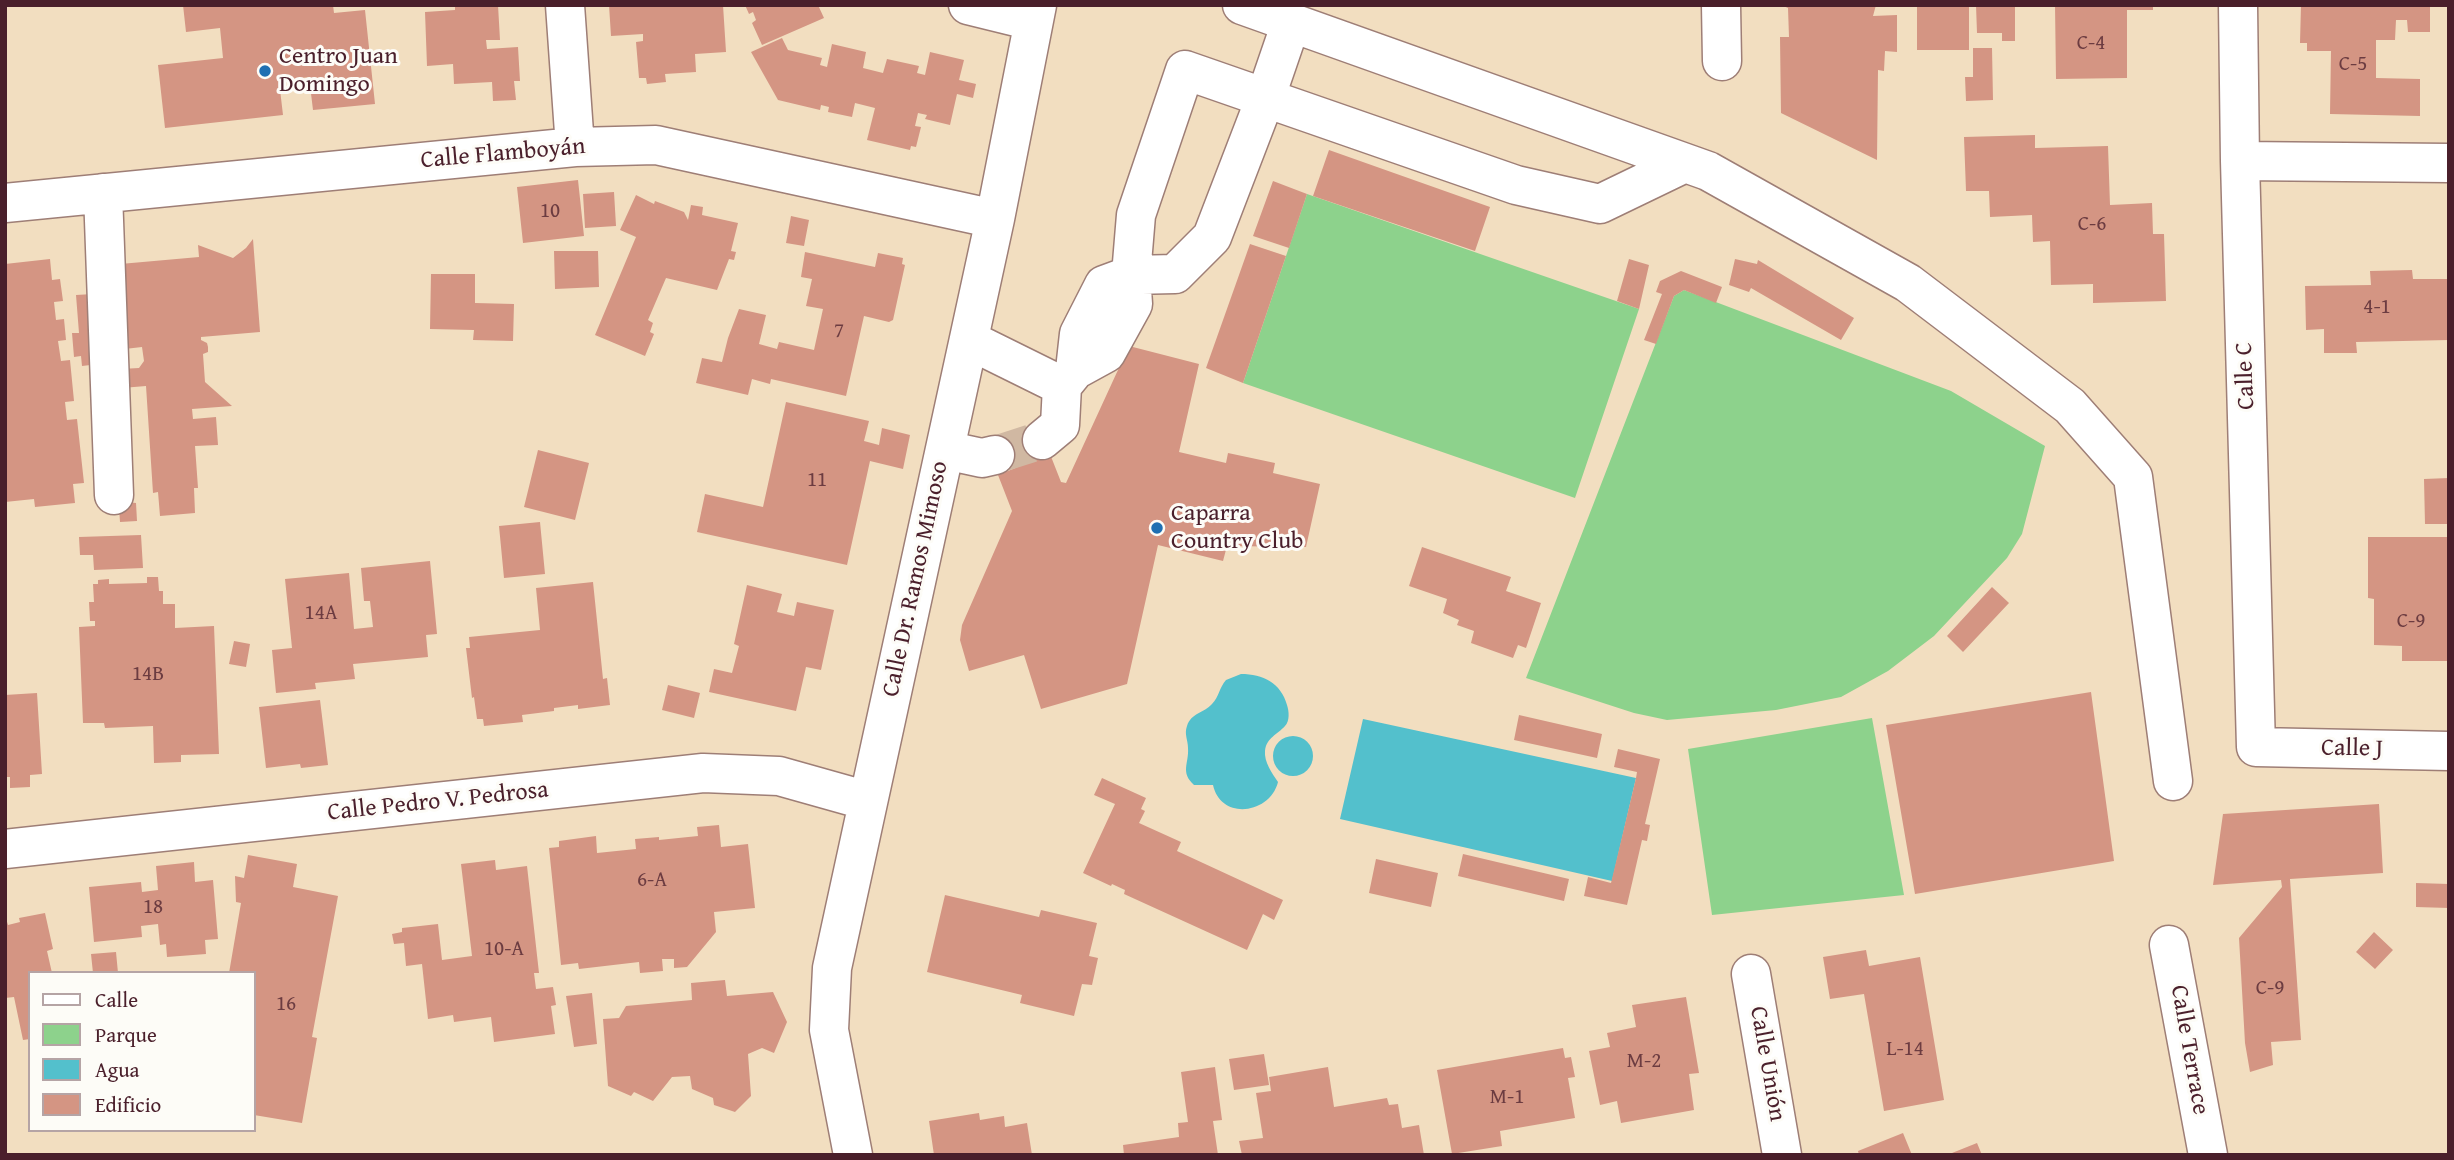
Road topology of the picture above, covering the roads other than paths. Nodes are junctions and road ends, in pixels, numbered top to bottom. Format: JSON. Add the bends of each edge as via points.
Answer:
{"nodes":[{"id":1,"x":565,"y":5,"type":"edge"},
{"id":2,"x":968,"y":5,"type":"edge"},
{"id":3,"x":1242,"y":5,"type":"edge"},
{"id":4,"x":1721,"y":5,"type":"edge"},
{"id":5,"x":2238,"y":5,"type":"edge"},
{"id":6,"x":1035,"y":13,"type":"edge"},
{"id":7,"x":1291,"y":23,"type":"junction"},
{"id":8,"x":1723,"y":61,"type":"dead end"},
{"id":9,"x":1265,"y":99,"type":"junction"},
{"id":10,"x":575,"y":146,"type":"junction"},
{"id":11,"x":2240,"y":161,"type":"junction"},
{"id":12,"x":1685,"y":163,"type":"junction"},
{"id":13,"x":2449,"y":163,"type":"edge"},
{"id":14,"x":103,"y":193,"type":"junction"},
{"id":15,"x":5,"y":203,"type":"edge"},
{"id":16,"x":995,"y":219,"type":"junction"},
{"id":17,"x":1131,"y":275,"type":"junction"},
{"id":18,"x":969,"y":340,"type":"junction"},
{"id":19,"x":1069,"y":378,"type":"junction"},
{"id":20,"x":1042,"y":440,"type":"tunnel mouth"},
{"id":21,"x":945,"y":450,"type":"junction"},
{"id":22,"x":995,"y":455,"type":"tunnel mouth"},
{"id":23,"x":114,"y":495,"type":"dead end"},
{"id":24,"x":2256,"y":747,"type":"joint"},
{"id":25,"x":2449,"y":751,"type":"edge"},
{"id":26,"x":2174,"y":781,"type":"dead end"},
{"id":27,"x":868,"y":801,"type":"junction"},
{"id":28,"x":5,"y":849,"type":"edge"},
{"id":29,"x":2169,"y":945,"type":"dead end"},
{"id":30,"x":1752,"y":974,"type":"dead end"},
{"id":31,"x":853,"y":1155,"type":"edge"},
{"id":32,"x":1782,"y":1155,"type":"edge"},
{"id":33,"x":2208,"y":1155,"type":"edge"}],
"edges":[{"from":1,"to":10,"type":"street"},
{"from":2,"to":6,"type":"street"},
{"from":3,"to":7,"type":"street"},
{"from":4,"to":8,"type":"street"},
{"from":5,"to":11,"type":"street","name":"Calle C"},
{"from":6,"to":16,"type":"street","name":"Calle Dr. Ramos Mimoso"},
{"from":7,"to":9,"type":"street"},
{"from":7,"to":12,"type":"street"},
{"from":9,"to":12,"type":"street","via":[[1516,185],[1600,204]]},
{"from":9,"to":17,"type":"street","via":[[1212,237],[1175,274]]},
{"from":9,"to":17,"type":"street","via":[[1185,71],[1136,215]]},
{"from":10,"to":14,"type":"street","name":"Calle Flamboyán"},
{"from":10,"to":16,"type":"street","name":"Calle Flamboyán","via":[[656,145]]},
{"from":11,"to":13,"type":"street"},
{"from":11,"to":24,"type":"street","name":"Calle C"},
{"from":12,"to":26,"type":"street","via":[[1708,171],[1908,283],[2070,406],[2133,477]]},
{"from":14,"to":15,"type":"street","name":"Calle Flamboyán"},
{"from":14,"to":23,"type":"street"},
{"from":16,"to":18,"type":"street","name":"Calle Dr. Ramos Mimoso"},
{"from":17,"to":19,"type":"street","via":[[1133,304],[1105,353]]},
{"from":18,"to":19,"type":"street"},
{"from":18,"to":21,"type":"street","name":"Calle Dr. Ramos Mimoso"},
{"from":19,"to":20,"type":"street","via":[[1060,425]]},
{"from":21,"to":22,"type":"street","via":[[982,458]]},
{"from":21,"to":27,"type":"street","name":"Calle Dr. Ramos Mimoso"},
{"from":24,"to":25,"type":"street","name":"Calle J"},
{"from":27,"to":28,"type":"street","name":"Calle Pedro V. Pedrosa","via":[[779,776],[703,773]]},
{"from":27,"to":31,"type":"street","name":"Calle Dr. Ramos Mimoso","via":[[832,968],[829,1030]]},
{"from":29,"to":33,"type":"street","name":"Calle Terrace"},
{"from":30,"to":32,"type":"street","name":"Calle Unión"}]}
